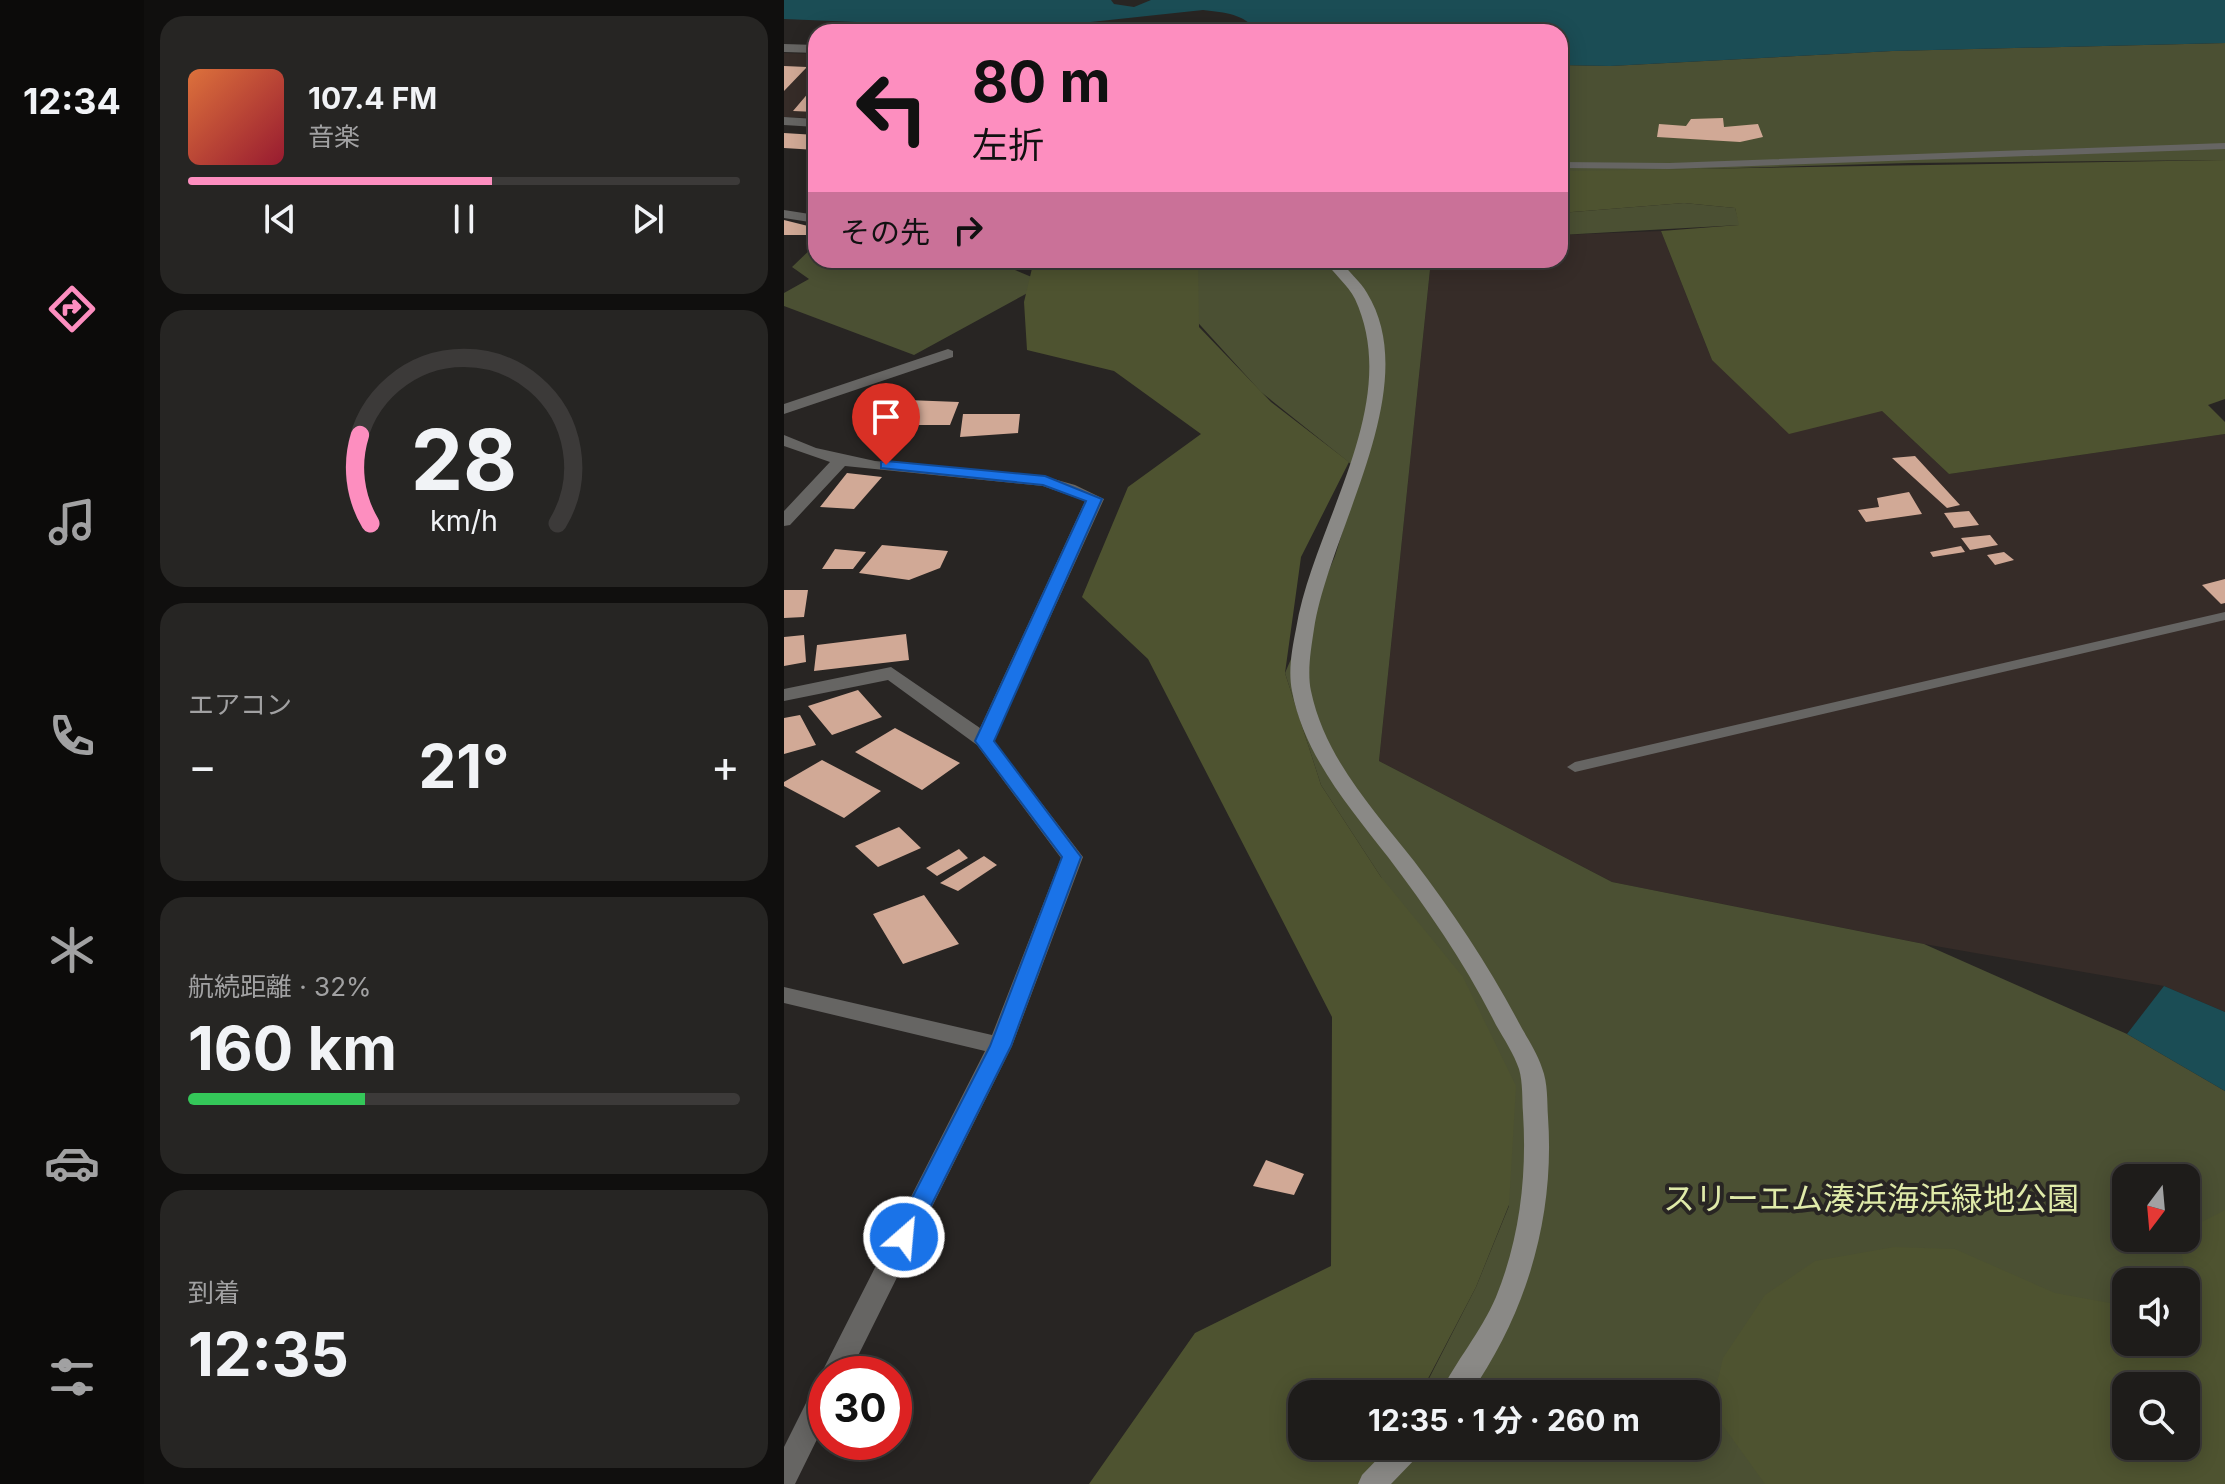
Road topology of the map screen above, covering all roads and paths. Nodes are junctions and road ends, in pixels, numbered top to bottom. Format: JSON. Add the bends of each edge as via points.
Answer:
{"nodes":[{"id":1,"x":784,"y":48,"type":"edge"},
{"id":2,"x":808,"y":49,"type":"edge"},
{"id":3,"x":784,"y":121,"type":"edge"},
{"id":4,"x":808,"y":122,"type":"edge"},
{"id":5,"x":2225,"y":146,"type":"edge"},
{"id":6,"x":1568,"y":165,"type":"edge"},
{"id":7,"x":784,"y":214,"type":"edge"},
{"id":8,"x":808,"y":218,"type":"edge"},
{"id":9,"x":1340,"y":268,"type":"edge"},
{"id":10,"x":948,"y":354,"type":"dead end"},
{"id":11,"x":784,"y":409,"type":"edge"},
{"id":12,"x":784,"y":440,"type":"edge"},
{"id":13,"x":843,"y":458,"type":"junction"},
{"id":14,"x":784,"y":521,"type":"edge"},
{"id":15,"x":2225,"y":616,"type":"edge"},
{"id":16,"x":784,"y":695,"type":"edge"},
{"id":17,"x":984,"y":741,"type":"junction"},
{"id":18,"x":1575,"y":767,"type":"dead end"},
{"id":19,"x":784,"y":995,"type":"edge"},
{"id":20,"x":1000,"y":1046,"type":"junction"},
{"id":21,"x":844,"y":1356,"type":"edge"},
{"id":22,"x":1463,"y":1380,"type":"edge"},
{"id":23,"x":808,"y":1428,"type":"edge"},
{"id":24,"x":1395,"y":1460,"type":"edge"},
{"id":25,"x":784,"y":1476,"type":"edge"},
{"id":26,"x":1372,"y":1484,"type":"edge"}],
"edges":[{"from":1,"to":2,"type":"street"},
{"from":3,"to":4,"type":"street"},
{"from":5,"to":6,"type":"lane"},
{"from":7,"to":8,"type":"street"},
{"from":9,"to":22,"type":"street","via":[[1366,306],[1380,346],[1381,374],[1353,478],[1312,587],[1301,689],[1331,764],[1497,1004],[1531,1070],[1539,1136],[1535,1210],[1518,1271]]},
{"from":10,"to":11,"type":"street"},
{"from":12,"to":13,"type":"street","via":[[805,452]]},
{"from":13,"to":14,"type":"street"},
{"from":13,"to":17,"type":"street","via":[[1045,481],[1095,499]]},
{"from":15,"to":18,"type":"lane"},
{"from":16,"to":17,"type":"street","via":[[891,673]]},
{"from":17,"to":20,"type":"street","via":[[1072,857]]},
{"from":19,"to":20,"type":"street"},
{"from":20,"to":21,"type":"street"},
{"from":23,"to":25,"type":"street"},
{"from":24,"to":26,"type":"street"}]}
